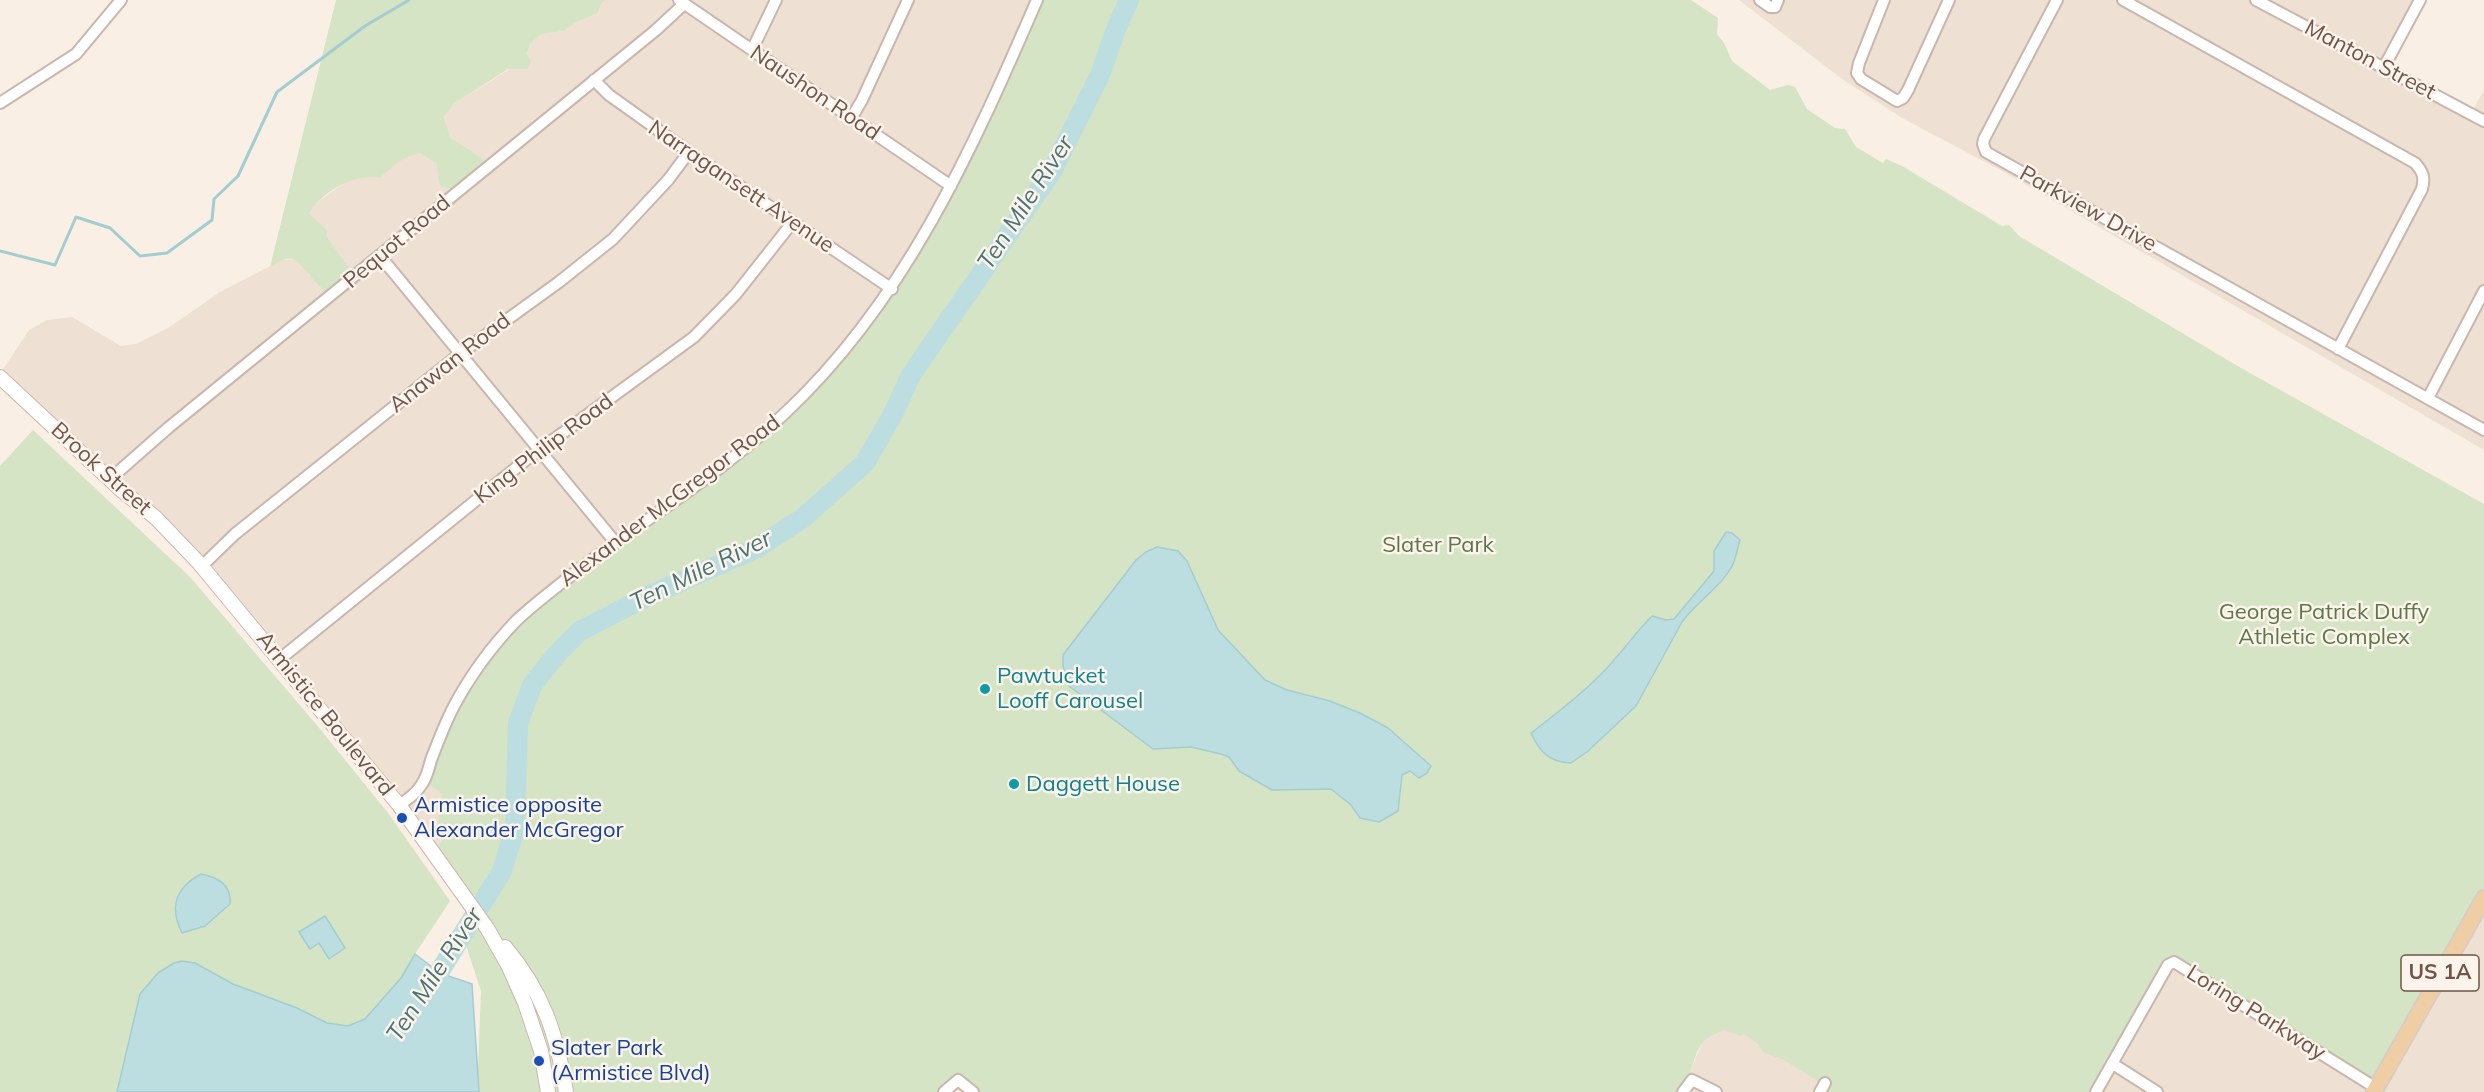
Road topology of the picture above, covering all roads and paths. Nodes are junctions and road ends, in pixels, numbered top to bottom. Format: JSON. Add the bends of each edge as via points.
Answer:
{"nodes":[{"id":1,"x":121,"y":0,"type":"edge"},
{"id":2,"x":776,"y":0,"type":"edge"},
{"id":3,"x":908,"y":0,"type":"edge"},
{"id":4,"x":1037,"y":0,"type":"edge"},
{"id":5,"x":1760,"y":0,"type":"edge"},
{"id":6,"x":1778,"y":0,"type":"edge"},
{"id":7,"x":1884,"y":0,"type":"edge"},
{"id":8,"x":1949,"y":0,"type":"edge"},
{"id":9,"x":2057,"y":0,"type":"edge"},
{"id":10,"x":2123,"y":0,"type":"edge"},
{"id":11,"x":2256,"y":0,"type":"edge"},
{"id":12,"x":2420,"y":0,"type":"edge"},
{"id":13,"x":681,"y":2,"type":"edge"},
{"id":14,"x":752,"y":50,"type":"junction"},
{"id":15,"x":2384,"y":67,"type":"junction"},
{"id":16,"x":594,"y":80,"type":"junction"},
{"id":17,"x":0,"y":103,"type":"edge"},
{"id":18,"x":852,"y":117,"type":"junction"},
{"id":19,"x":2484,"y":121,"type":"edge"},
{"id":20,"x":689,"y":152,"type":"junction"},
{"id":21,"x":951,"y":186,"type":"junction"},
{"id":22,"x":792,"y":223,"type":"junction"},
{"id":23,"x":380,"y":256,"type":"junction"},
{"id":24,"x":891,"y":289,"type":"junction"},
{"id":25,"x":2484,"y":291,"type":"edge"},
{"id":26,"x":2338,"y":349,"type":"junction"},
{"id":27,"x":461,"y":354,"type":"junction"},
{"id":28,"x":0,"y":377,"type":"edge"},
{"id":29,"x":2428,"y":398,"type":"junction"},
{"id":30,"x":2484,"y":430,"type":"edge"},
{"id":31,"x":540,"y":450,"type":"junction"},
{"id":32,"x":110,"y":479,"type":"junction"},
{"id":33,"x":615,"y":542,"type":"junction"},
{"id":34,"x":200,"y":564,"type":"junction"},
{"id":35,"x":280,"y":659,"type":"junction"},
{"id":36,"x":399,"y":805,"type":"junction"},
{"id":37,"x":2484,"y":898,"type":"edge"},
{"id":38,"x":487,"y":928,"type":"junction"},
{"id":39,"x":2113,"y":1064,"type":"junction"},
{"id":40,"x":2375,"y":1090,"type":"edge"},
{"id":41,"x":548,"y":1092,"type":"edge"},
{"id":42,"x":566,"y":1092,"type":"edge"},
{"id":43,"x":944,"y":1092,"type":"edge"},
{"id":44,"x":972,"y":1092,"type":"edge"},
{"id":45,"x":1683,"y":1092,"type":"edge"},
{"id":46,"x":1716,"y":1092,"type":"edge"},
{"id":47,"x":2096,"y":1092,"type":"edge"},
{"id":48,"x":2157,"y":1092,"type":"edge"}],
"edges":[{"from":1,"to":17,"type":"street","via":[[76,54]]},
{"from":2,"to":14,"type":"street"},
{"from":3,"to":18,"type":"street"},
{"from":4,"to":21,"type":"street","name":"Alexander McGregor Road","via":[[980,131]]},
{"from":5,"to":6,"type":"street","via":[[1775,7]]},
{"from":7,"to":8,"type":"street","via":[[1857,73],[1897,101],[1908,90]]},
{"from":9,"to":26,"type":"street","name":"Parkview Drive","via":[[1984,139],[1986,152]]},
{"from":10,"to":26,"type":"street","via":[[2415,163],[2421,170],[2422,189]]},
{"from":11,"to":15,"type":"street","name":"Manton Street"},
{"from":12,"to":15,"type":"street"},
{"from":13,"to":14,"type":"street","name":"Naushon Road"},
{"from":13,"to":16,"type":"street","name":"Pequot Road"},
{"from":14,"to":18,"type":"street","name":"Naushon Road"},
{"from":15,"to":19,"type":"street","name":"Manton Street"},
{"from":16,"to":20,"type":"street","name":"Narragansett Avenue"},
{"from":16,"to":23,"type":"street","name":"Pequot Road"},
{"from":18,"to":21,"type":"street","name":"Naushon Road"},
{"from":20,"to":22,"type":"street","name":"Narragansett Avenue"},
{"from":20,"to":27,"type":"street","name":"Anawan Road","via":[[662,188],[614,239]]},
{"from":21,"to":24,"type":"street","name":"Alexander McGregor Road"},
{"from":22,"to":24,"type":"street","name":"Narragansett Avenue"},
{"from":22,"to":31,"type":"street","name":"King Philip Road","via":[[736,294],[694,337]]},
{"from":23,"to":27,"type":"street"},
{"from":23,"to":32,"type":"street","name":"Pequot Road"},
{"from":24,"to":33,"type":"street","name":"Alexander McGregor Road","via":[[848,347],[783,416],[718,470]]},
{"from":25,"to":29,"type":"street"},
{"from":26,"to":29,"type":"street","name":"Parkview Drive"},
{"from":27,"to":31,"type":"street"},
{"from":27,"to":34,"type":"street","name":"Anawan Road"},
{"from":28,"to":32,"type":"main road","name":"Brook Street"},
{"from":29,"to":30,"type":"street","name":"Parkview Drive"},
{"from":31,"to":33,"type":"street"},
{"from":31,"to":35,"type":"street","name":"King Philip Road"},
{"from":32,"to":34,"type":"main road","name":"Brook Street","via":[[156,518]]},
{"from":33,"to":36,"type":"street","name":"Alexander McGregor Road","via":[[535,605],[500,641],[454,706],[423,783]]},
{"from":34,"to":35,"type":"main road","name":"Armistice Boulevard"},
{"from":35,"to":36,"type":"main road","name":"Armistice Boulevard"},
{"from":36,"to":38,"type":"main road","name":"Armistice Boulevard"},
{"from":37,"to":40,"type":"main road","number":"US 1A"},
{"from":38,"to":41,"type":"main road","name":"Armistice Boulevard","via":[[525,1003],[541,1051]]},
{"from":38,"to":42,"type":"main road","name":"Armistice Boulevard","via":[[518,962],[547,1011]]},
{"from":39,"to":40,"type":"street","name":"Loring Parkway","via":[[2168,965],[2174,962]]},
{"from":39,"to":47,"type":"street","name":"Loring Parkway"},
{"from":39,"to":48,"type":"street"},
{"from":43,"to":44,"type":"street","via":[[958,1080]]},
{"from":45,"to":46,"type":"street","via":[[1692,1080]]}]}
